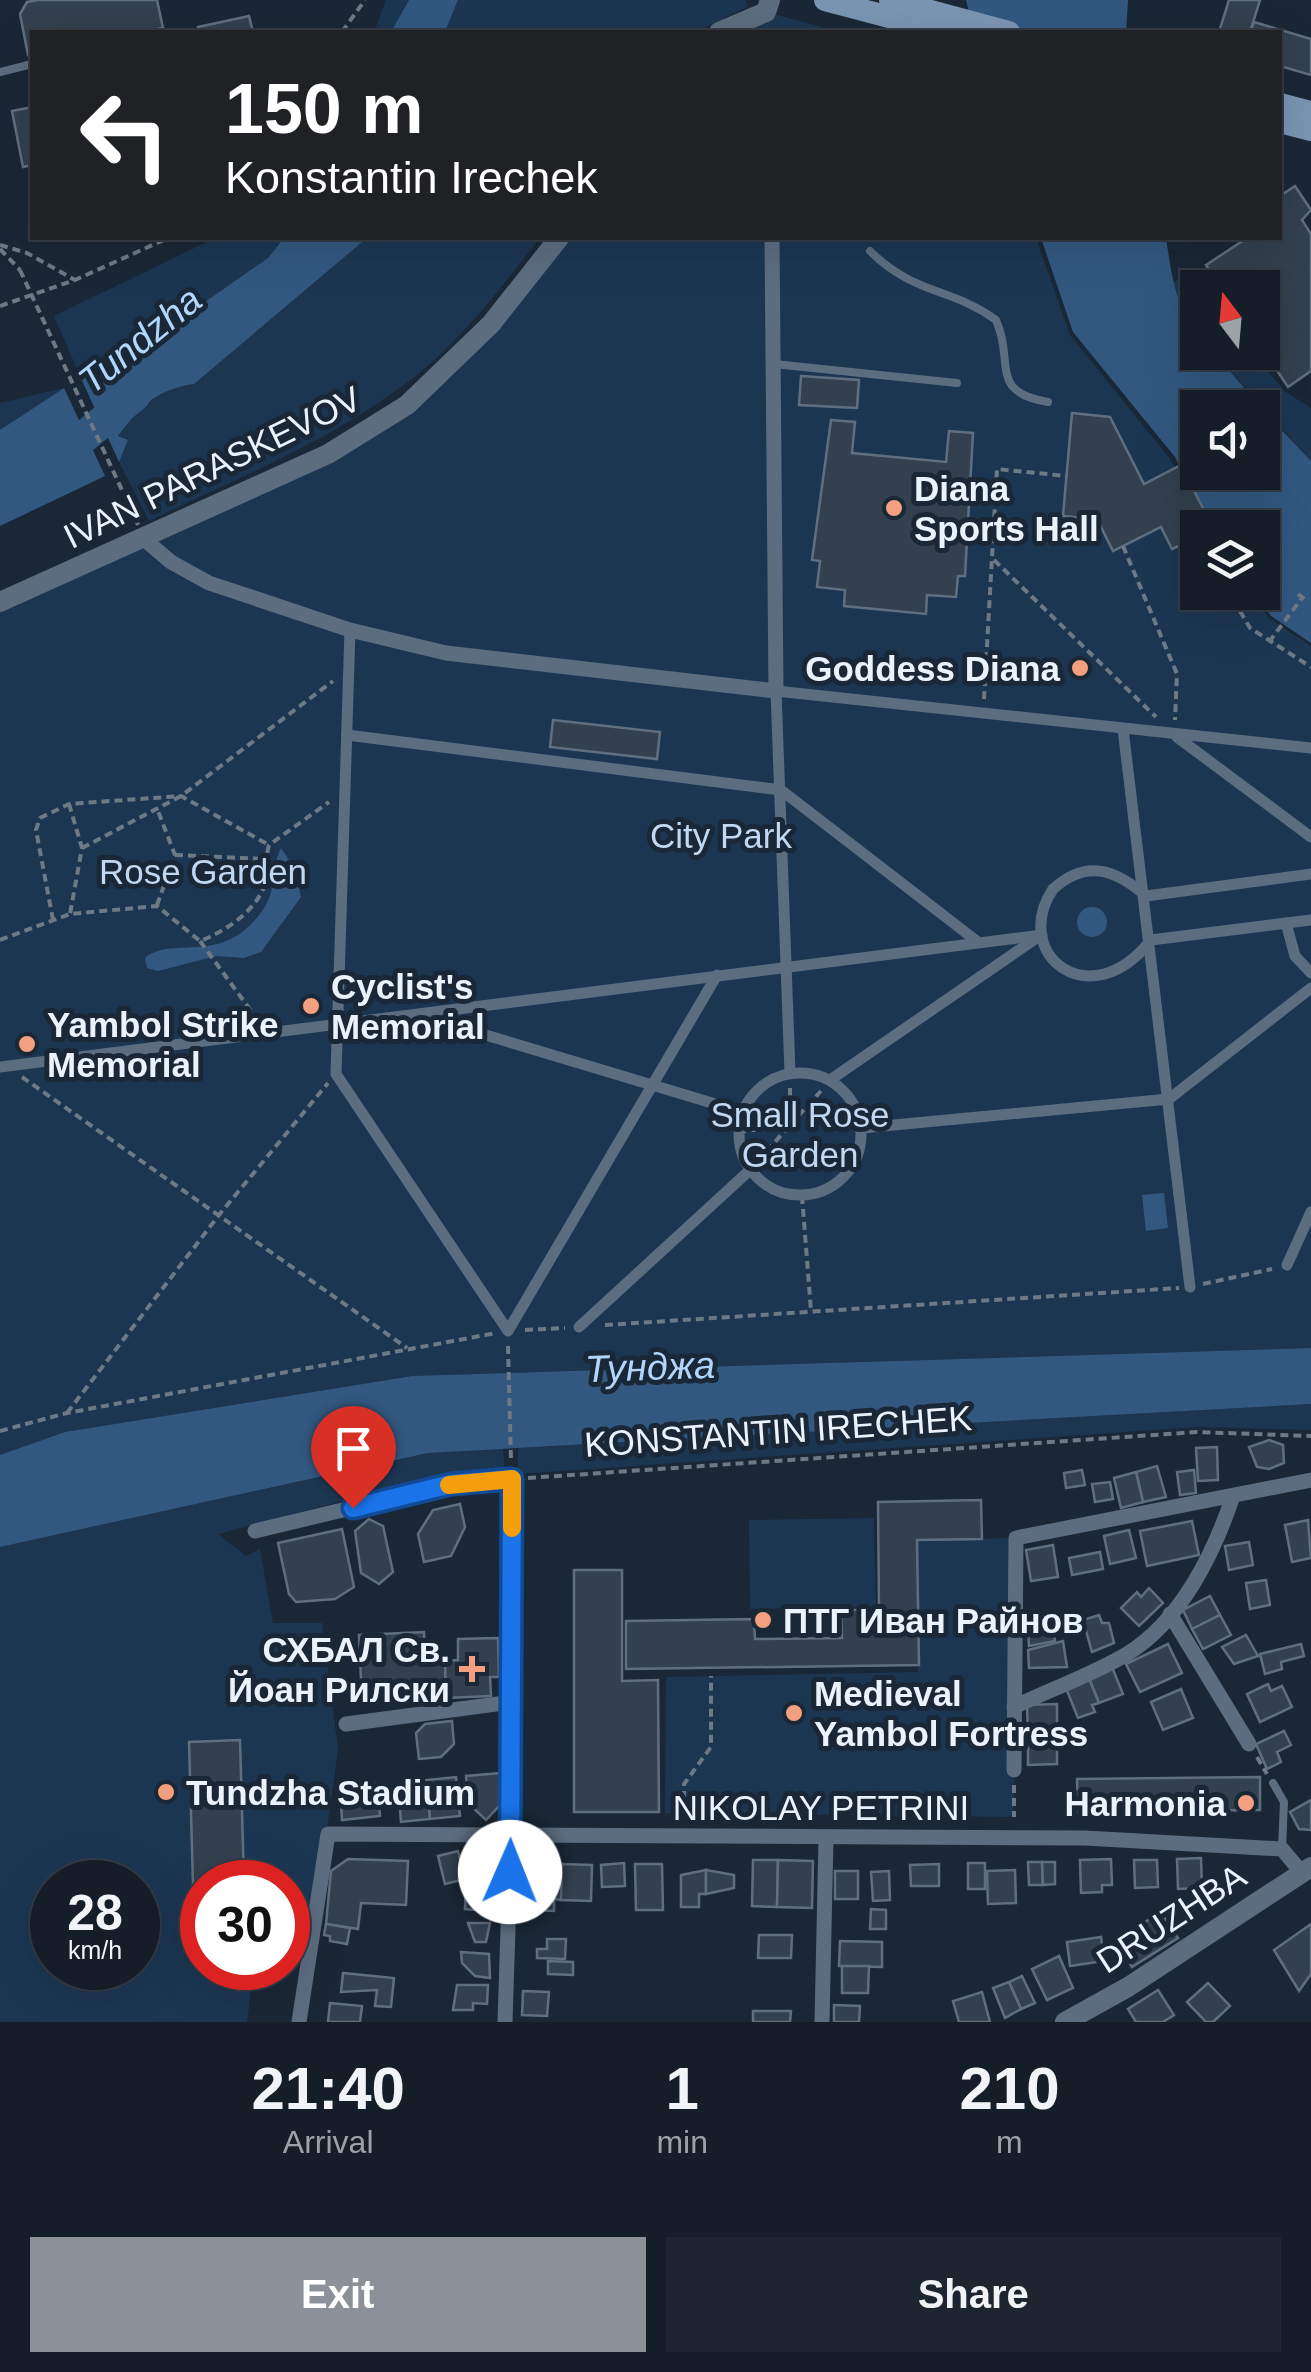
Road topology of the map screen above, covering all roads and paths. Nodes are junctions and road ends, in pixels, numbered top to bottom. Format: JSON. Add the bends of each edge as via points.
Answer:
{"nodes":[{"id":1,"x":365,"y":0,"type":"edge"},
{"id":2,"x":825,"y":0,"type":"edge"},
{"id":3,"x":888,"y":8,"type":"edge"},
{"id":4,"x":767,"y":15,"type":"edge"},
{"id":5,"x":343,"y":30,"type":"edge"},
{"id":6,"x":726,"y":30,"type":"edge"},
{"id":7,"x":941,"y":30,"type":"edge"},
{"id":8,"x":999,"y":30,"type":"edge"},
{"id":9,"x":30,"y":64,"type":"edge"},
{"id":10,"x":0,"y":72,"type":"edge"},
{"id":11,"x":1282,"y":105,"type":"edge"},
{"id":12,"x":1311,"y":112,"type":"edge"},
{"id":13,"x":1282,"y":123,"type":"edge"},
{"id":14,"x":1311,"y":130,"type":"edge"},
{"id":15,"x":164,"y":240,"type":"edge"},
{"id":16,"x":557,"y":240,"type":"edge"},
{"id":17,"x":772,"y":240,"type":"edge"},
{"id":18,"x":0,"y":247,"type":"edge"},
{"id":19,"x":870,"y":251,"type":"dead end"},
{"id":20,"x":75,"y":280,"type":"junction"},
{"id":21,"x":0,"y":306,"type":"edge"},
{"id":22,"x":774,"y":364,"type":"junction"},
{"id":23,"x":957,"y":383,"type":"dead end"},
{"id":24,"x":1048,"y":402,"type":"dead end"},
{"id":25,"x":1066,"y":476,"type":"dead end"},
{"id":26,"x":147,"y":530,"type":"junction"},
{"id":27,"x":1123,"y":546,"type":"dead end"},
{"id":28,"x":992,"y":558,"type":"junction"},
{"id":29,"x":1302,"y":598,"type":"dead end"},
{"id":30,"x":0,"y":602,"type":"edge"},
{"id":31,"x":1240,"y":611,"type":"dead end"},
{"id":32,"x":350,"y":630,"type":"junction"},
{"id":33,"x":1269,"y":642,"type":"junction"},
{"id":34,"x":1311,"y":667,"type":"edge"},
{"id":35,"x":349,"y":669,"type":"junction"},
{"id":36,"x":776,"y":691,"type":"junction"},
{"id":37,"x":983,"y":714,"type":"junction"},
{"id":38,"x":1123,"y":729,"type":"junction"},
{"id":39,"x":1174,"y":734,"type":"junction"},
{"id":40,"x":348,"y":735,"type":"junction"},
{"id":41,"x":1311,"y":748,"type":"edge"},
{"id":42,"x":345,"y":790,"type":"junction"},
{"id":43,"x":781,"y":790,"type":"junction"},
{"id":44,"x":181,"y":796,"type":"junction"},
{"id":45,"x":69,"y":804,"type":"junction"},
{"id":46,"x":158,"y":810,"type":"junction"},
{"id":47,"x":1311,"y":837,"type":"edge"},
{"id":48,"x":270,"y":845,"type":"junction"},
{"id":49,"x":82,"y":848,"type":"junction"},
{"id":50,"x":174,"y":855,"type":"junction"},
{"id":51,"x":265,"y":858,"type":"junction"},
{"id":52,"x":1311,"y":874,"type":"edge"},
{"id":53,"x":1146,"y":896,"type":"junction"},
{"id":54,"x":157,"y":906,"type":"junction"},
{"id":55,"x":70,"y":914,"type":"junction"},
{"id":56,"x":53,"y":920,"type":"junction"},
{"id":57,"x":1311,"y":920,"type":"edge"},
{"id":58,"x":1286,"y":923,"type":"junction"},
{"id":59,"x":1042,"y":935,"type":"junction"},
{"id":60,"x":0,"y":940,"type":"edge"},
{"id":61,"x":1151,"y":940,"type":"junction"},
{"id":62,"x":200,"y":941,"type":"junction"},
{"id":63,"x":978,"y":942,"type":"junction"},
{"id":64,"x":787,"y":966,"type":"junction"},
{"id":65,"x":1311,"y":973,"type":"edge"},
{"id":66,"x":717,"y":975,"type":"junction"},
{"id":67,"x":1311,"y":988,"type":"edge"},
{"id":68,"x":415,"y":1014,"type":"junction"},
{"id":69,"x":338,"y":1024,"type":"junction"},
{"id":70,"x":267,"y":1033,"type":"junction"},
{"id":71,"x":3,"y":1066,"type":"edge"},
{"id":72,"x":790,"y":1073,"type":"junction"},
{"id":73,"x":336,"y":1074,"type":"junction"},
{"id":74,"x":830,"y":1080,"type":"junction"},
{"id":75,"x":654,"y":1086,"type":"junction"},
{"id":76,"x":1169,"y":1099,"type":"junction"},
{"id":77,"x":742,"y":1112,"type":"junction"},
{"id":78,"x":790,"y":1125,"type":"junction"},
{"id":79,"x":862,"y":1128,"type":"junction"},
{"id":80,"x":738,"y":1132,"type":"junction"},
{"id":81,"x":750,"y":1170,"type":"junction"},
{"id":82,"x":802,"y":1196,"type":"junction"},
{"id":83,"x":1311,"y":1212,"type":"edge"},
{"id":84,"x":219,"y":1215,"type":"junction"},
{"id":85,"x":1287,"y":1265,"type":"joint"},
{"id":86,"x":1190,"y":1287,"type":"junction"},
{"id":87,"x":811,"y":1312,"type":"junction"},
{"id":88,"x":579,"y":1327,"type":"junction"},
{"id":89,"x":508,"y":1331,"type":"junction"},
{"id":90,"x":408,"y":1349,"type":"junction"},
{"id":91,"x":68,"y":1413,"type":"junction"},
{"id":92,"x":0,"y":1431,"type":"edge"},
{"id":93,"x":1311,"y":1436,"type":"edge"},
{"id":94,"x":512,"y":1479,"type":"junction"},
{"id":95,"x":1311,"y":1480,"type":"edge"},
{"id":96,"x":1233,"y":1496,"type":"junction"},
{"id":97,"x":255,"y":1531,"type":"dead end"},
{"id":98,"x":1170,"y":1614,"type":"junction"},
{"id":99,"x":711,"y":1676,"type":"dead end"},
{"id":100,"x":512,"y":1702,"type":"junction"},
{"id":101,"x":1014,"y":1707,"type":"junction"},
{"id":102,"x":346,"y":1724,"type":"dead end"},
{"id":103,"x":1249,"y":1744,"type":"joint"},
{"id":104,"x":1014,"y":1770,"type":"joint"},
{"id":105,"x":1273,"y":1783,"type":"joint"},
{"id":106,"x":684,"y":1812,"type":"dead end"},
{"id":107,"x":1014,"y":1817,"type":"dead end"},
{"id":108,"x":511,"y":1835,"type":"junction"},
{"id":109,"x":826,"y":1837,"type":"junction"},
{"id":110,"x":1282,"y":1850,"type":"junction"},
{"id":111,"x":1306,"y":1870,"type":"edge"},
{"id":112,"x":299,"y":2022,"type":"edge"},
{"id":113,"x":505,"y":2022,"type":"edge"},
{"id":114,"x":822,"y":2022,"type":"edge"},
{"id":115,"x":1067,"y":2022,"type":"edge"}],
"edges":[{"from":1,"to":5,"type":"path"},
{"from":2,"to":3,"type":"main road"},
{"from":3,"to":7,"type":"main road"},
{"from":3,"to":8,"type":"main road"},
{"from":4,"to":6,"type":"street"},
{"from":9,"to":10,"type":"lane"},
{"from":11,"to":12,"type":"main road"},
{"from":13,"to":14,"type":"main road"},
{"from":15,"to":20,"type":"path"},
{"from":16,"to":26,"type":"street","name":"IVAN PARASKEVOV","via":[[492,324],[408,406],[328,454]]},
{"from":17,"to":22,"type":"street"},
{"from":18,"to":20,"type":"path","via":[[27,253]]},
{"from":18,"to":26,"type":"path","bridge":true,"via":[[20,270]]},
{"from":19,"to":24,"type":"lane","via":[[910,284],[996,320],[1010,387],[1020,397]]},
{"from":20,"to":21,"type":"path"},
{"from":22,"to":23,"type":"lane"},
{"from":22,"to":36,"type":"street"},
{"from":25,"to":28,"type":"path","via":[[997,469]]},
{"from":26,"to":30,"type":"street","name":"IVAN PARASKEVOV"},
{"from":26,"to":32,"type":"street","via":[[171,562],[209,583]]},
{"from":27,"to":39,"type":"path","via":[[1178,674]]},
{"from":28,"to":37,"type":"path"},
{"from":28,"to":39,"type":"path"},
{"from":29,"to":33,"type":"path"},
{"from":31,"to":33,"type":"path"},
{"from":32,"to":35,"type":"street"},
{"from":32,"to":36,"type":"street","via":[[446,654]]},
{"from":33,"to":34,"type":"path"},
{"from":35,"to":40,"type":"street"},
{"from":35,"to":44,"type":"path"},
{"from":36,"to":37,"type":"street"},
{"from":36,"to":43,"type":"street"},
{"from":37,"to":38,"type":"street"},
{"from":38,"to":39,"type":"street"},
{"from":38,"to":53,"type":"street"},
{"from":39,"to":41,"type":"street"},
{"from":39,"to":47,"type":"street"},
{"from":40,"to":42,"type":"street"},
{"from":40,"to":43,"type":"street"},
{"from":42,"to":48,"type":"path"},
{"from":42,"to":69,"type":"street"},
{"from":43,"to":63,"type":"street"},
{"from":43,"to":64,"type":"street"},
{"from":44,"to":45,"type":"path"},
{"from":44,"to":46,"type":"path"},
{"from":44,"to":48,"type":"path"},
{"from":45,"to":49,"type":"path"},
{"from":45,"to":56,"type":"path","via":[[40,818],[36,830]]},
{"from":46,"to":49,"type":"path"},
{"from":46,"to":50,"type":"path"},
{"from":48,"to":51,"type":"path"},
{"from":49,"to":55,"type":"path"},
{"from":50,"to":51,"type":"path"},
{"from":50,"to":54,"type":"path"},
{"from":51,"to":62,"type":"path","via":[[267,876],[257,898],[227,930]]},
{"from":52,"to":53,"type":"street"},
{"from":53,"to":59,"type":"street","via":[[1113,872],[1076,872],[1046,899]]},
{"from":53,"to":61,"type":"street"},
{"from":54,"to":55,"type":"path"},
{"from":54,"to":62,"type":"path"},
{"from":55,"to":56,"type":"path"},
{"from":56,"to":60,"type":"path"},
{"from":57,"to":58,"type":"street"},
{"from":58,"to":61,"type":"street"},
{"from":58,"to":65,"type":"street","via":[[1295,956]]},
{"from":59,"to":61,"type":"street","via":[[1059,965],[1096,978],[1126,968]]},
{"from":59,"to":63,"type":"street"},
{"from":59,"to":74,"type":"street"},
{"from":61,"to":76,"type":"street"},
{"from":62,"to":70,"type":"path"},
{"from":63,"to":64,"type":"street"},
{"from":64,"to":66,"type":"street"},
{"from":64,"to":72,"type":"street"},
{"from":66,"to":68,"type":"street"},
{"from":66,"to":75,"type":"street"},
{"from":67,"to":76,"type":"street"},
{"from":68,"to":69,"type":"street"},
{"from":68,"to":75,"type":"street"},
{"from":69,"to":70,"type":"street"},
{"from":69,"to":73,"type":"street"},
{"from":70,"to":71,"type":"street"},
{"from":71,"to":84,"type":"path"},
{"from":72,"to":74,"type":"street"},
{"from":72,"to":77,"type":"street","via":[[770,1080]]},
{"from":72,"to":78,"type":"path"},
{"from":73,"to":84,"type":"path"},
{"from":73,"to":89,"type":"street"},
{"from":74,"to":78,"type":"path"},
{"from":74,"to":79,"type":"street","via":[[857,1109]]},
{"from":75,"to":77,"type":"street"},
{"from":75,"to":89,"type":"street"},
{"from":76,"to":79,"type":"street"},
{"from":76,"to":86,"type":"street"},
{"from":77,"to":80,"type":"street"},
{"from":78,"to":80,"type":"path"},
{"from":78,"to":81,"type":"path"},
{"from":79,"to":82,"type":"street","via":[[853,1167],[839,1182]]},
{"from":80,"to":81,"type":"street"},
{"from":81,"to":82,"type":"street","via":[[782,1193]]},
{"from":81,"to":88,"type":"street"},
{"from":82,"to":87,"type":"path"},
{"from":83,"to":85,"type":"street"},
{"from":84,"to":90,"type":"path"},
{"from":84,"to":91,"type":"path"},
{"from":85,"to":86,"type":"path"},
{"from":86,"to":87,"type":"path"},
{"from":87,"to":88,"type":"path"},
{"from":88,"to":89,"type":"path"},
{"from":89,"to":90,"type":"path"},
{"from":89,"to":94,"type":"path"},
{"from":90,"to":91,"type":"path"},
{"from":91,"to":92,"type":"path"},
{"from":93,"to":94,"type":"path","name":"KONSTANTIN IRECHEK","via":[[1197,1432]]},
{"from":94,"to":97,"type":"street","via":[[451,1484]]},
{"from":94,"to":100,"type":"street"},
{"from":95,"to":96,"type":"street"},
{"from":96,"to":98,"type":"street","via":[[1216,1546]]},
{"from":96,"to":101,"type":"street","via":[[1016,1538]]},
{"from":98,"to":101,"type":"street","via":[[1129,1652]]},
{"from":98,"to":103,"type":"street"},
{"from":99,"to":106,"type":"path","via":[[711,1747],[684,1784]]},
{"from":100,"to":102,"type":"street"},
{"from":100,"to":108,"type":"street"},
{"from":101,"to":104,"type":"street"},
{"from":103,"to":105,"type":"path"},
{"from":104,"to":107,"type":"path"},
{"from":105,"to":110,"type":"lane","via":[[1284,1802]]},
{"from":108,"to":109,"type":"street","name":"NIKOLAY PETRINI"},
{"from":108,"to":112,"type":"street","name":"NIKOLAY PETRINI","via":[[328,1834]]},
{"from":108,"to":113,"type":"street"},
{"from":109,"to":110,"type":"street","name":"NIKOLAY PETRINI","via":[[1085,1838]]},
{"from":109,"to":114,"type":"street"},
{"from":110,"to":111,"type":"street"},
{"from":111,"to":115,"type":"street","name":"DRUZHBA"}]}
